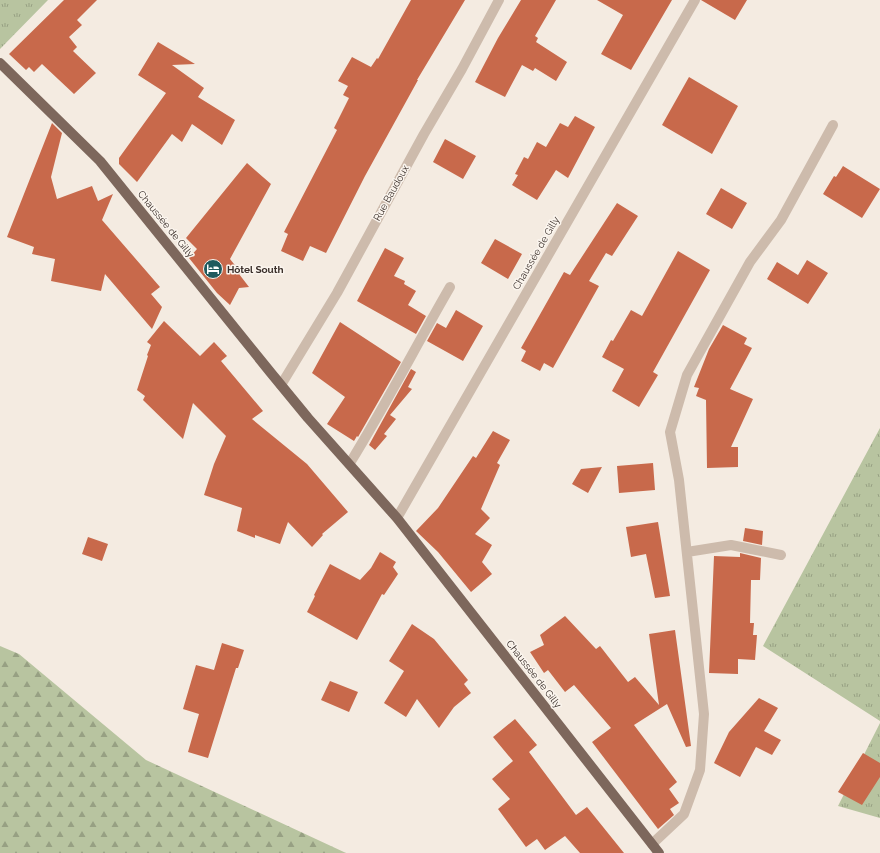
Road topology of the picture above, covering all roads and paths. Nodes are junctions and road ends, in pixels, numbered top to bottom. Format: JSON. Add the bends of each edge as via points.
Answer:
{"nodes":[{"id":1,"x":499,"y":0,"type":"edge"},
{"id":2,"x":695,"y":0,"type":"edge"},
{"id":3,"x":0,"y":63,"type":"edge"},
{"id":4,"x":833,"y":125,"type":"dead end"},
{"id":5,"x":450,"y":287,"type":"dead end"},
{"id":6,"x":281,"y":385,"type":"junction"},
{"id":7,"x":350,"y":463,"type":"junction"},
{"id":8,"x":397,"y":518,"type":"junction"},
{"id":9,"x":687,"y":552,"type":"junction"},
{"id":10,"x":781,"y":555,"type":"dead end"},
{"id":11,"x":652,"y":844,"type":"junction"},
{"id":12,"x":659,"y":853,"type":"edge"}],
"edges":[{"from":1,"to":6,"type":"street","name":"Rue Baudoux","via":[[337,293]]},
{"from":2,"to":8,"type":"street","name":"Chaussée de Gilly"},
{"from":3,"to":6,"type":"main road","name":"Chaussée de Gilly","via":[[100,161]]},
{"from":4,"to":9,"type":"street","via":[[781,220],[750,262],[687,375],[670,432],[680,480]]},
{"from":5,"to":7,"type":"street","via":[[377,420]]},
{"from":6,"to":7,"type":"main road","name":"Chaussée de Gilly"},
{"from":7,"to":8,"type":"main road","name":"Chaussée de Gilly"},
{"from":8,"to":11,"type":"main road","name":"Chaussée de Gilly"},
{"from":9,"to":10,"type":"street","via":[[731,545]]},
{"from":9,"to":11,"type":"street","via":[[704,714],[700,770],[684,814]]},
{"from":11,"to":12,"type":"main road","name":"Chaussée de Gilly"}]}
